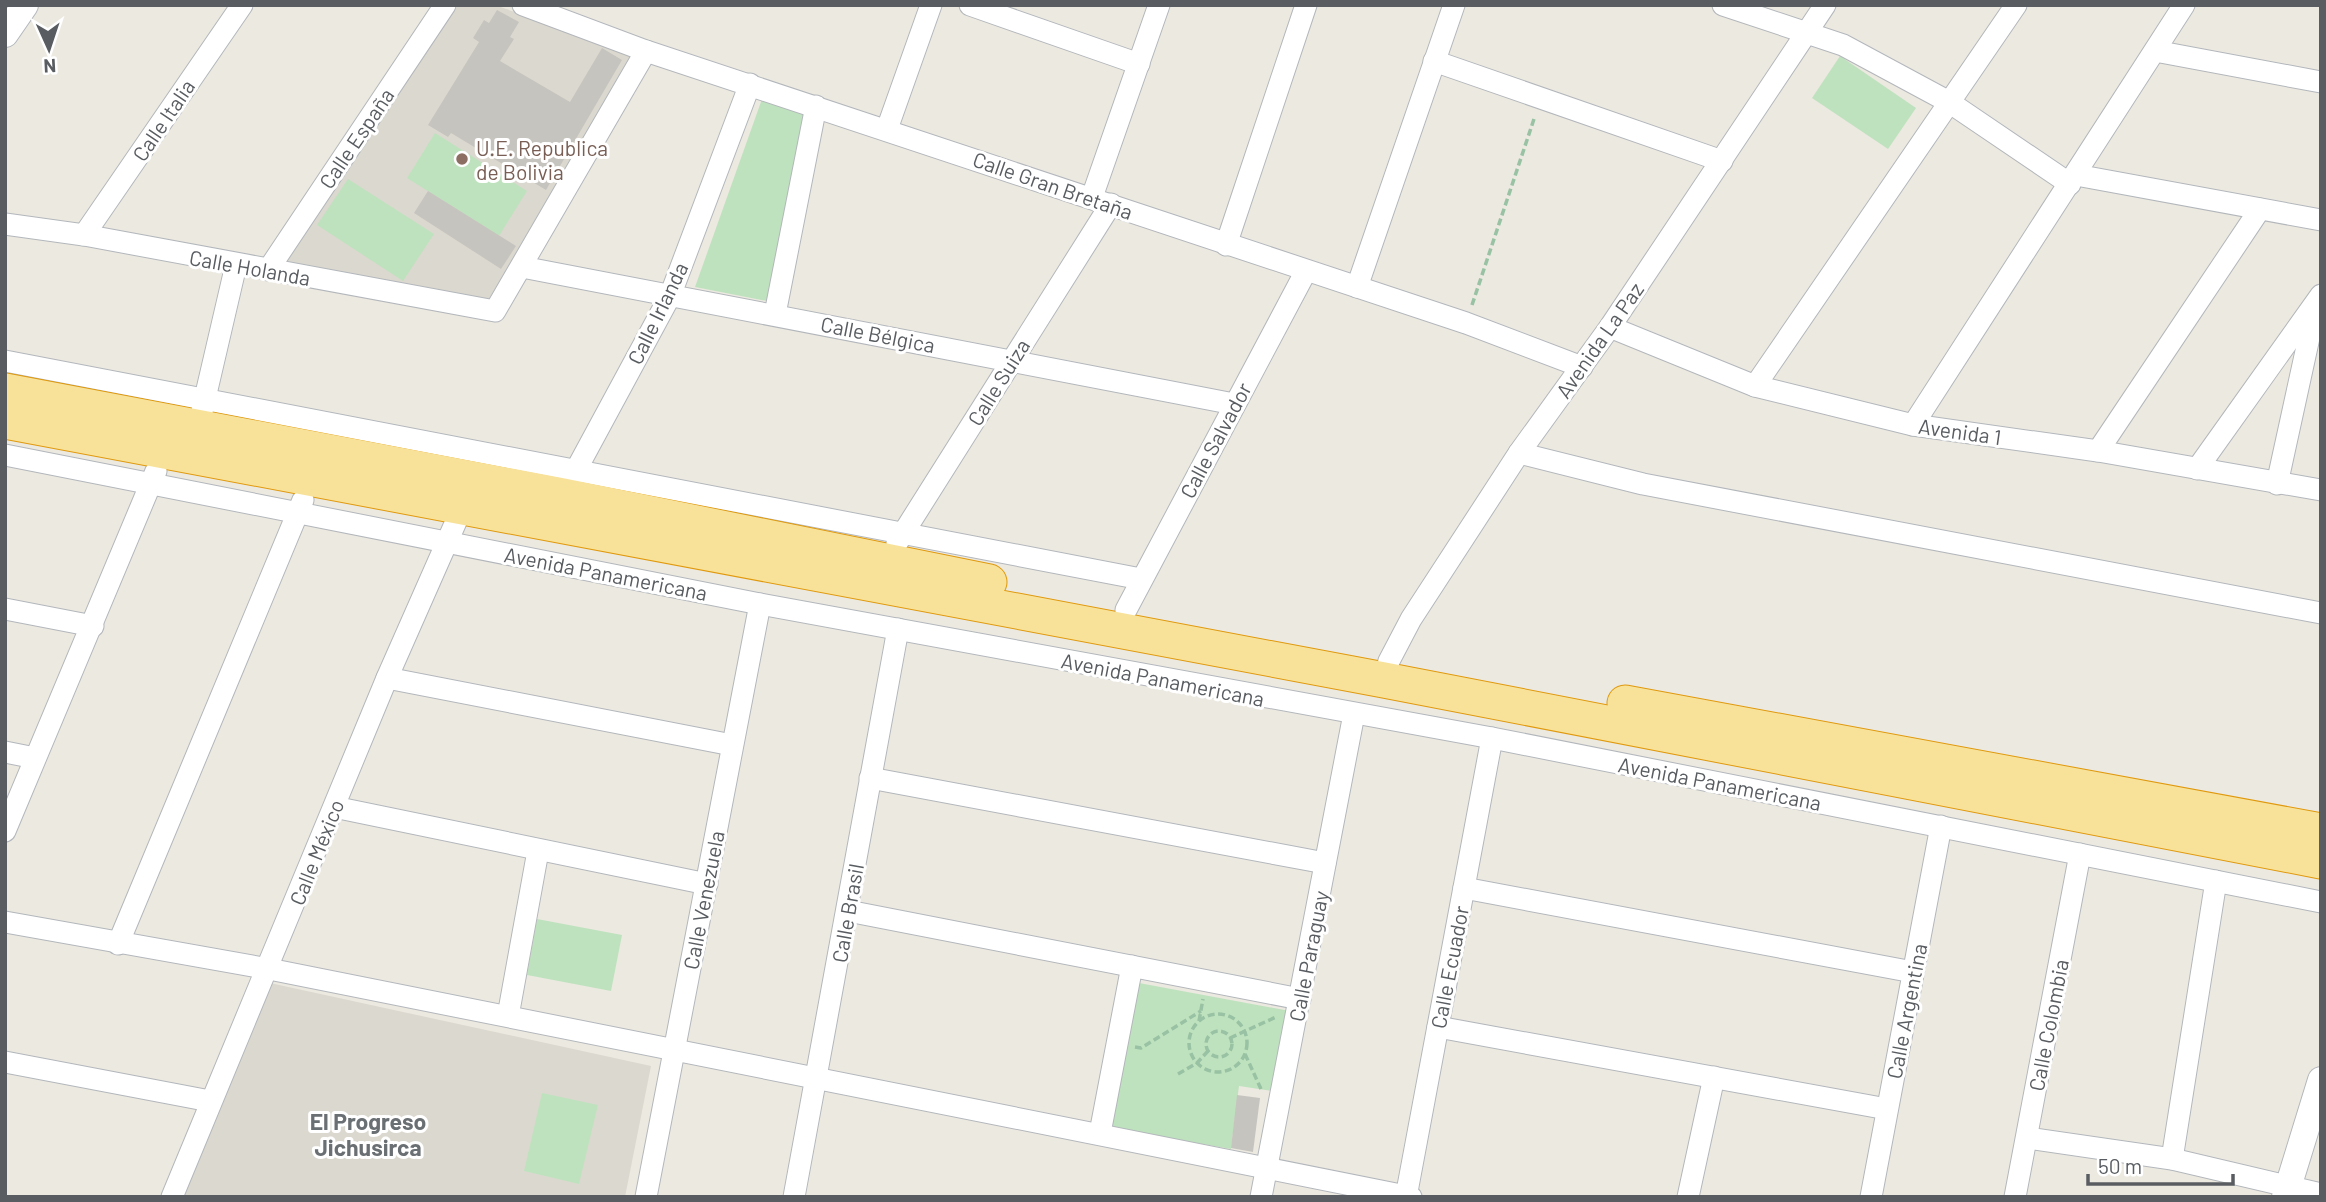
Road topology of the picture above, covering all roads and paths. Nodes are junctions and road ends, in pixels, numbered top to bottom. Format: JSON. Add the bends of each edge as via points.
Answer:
{"nodes":[{"id":1,"x":26,"y":5,"type":"edge"},
{"id":2,"x":242,"y":5,"type":"edge"},
{"id":3,"x":444,"y":5,"type":"edge"},
{"id":4,"x":523,"y":5,"type":"edge"},
{"id":5,"x":931,"y":5,"type":"edge"},
{"id":6,"x":970,"y":5,"type":"edge"},
{"id":7,"x":1159,"y":5,"type":"edge"},
{"id":8,"x":1306,"y":5,"type":"edge"},
{"id":9,"x":1454,"y":5,"type":"edge"},
{"id":10,"x":1723,"y":5,"type":"edge"},
{"id":11,"x":1825,"y":5,"type":"edge"},
{"id":12,"x":2015,"y":5,"type":"edge"},
{"id":13,"x":2184,"y":5,"type":"edge"},
{"id":14,"x":1806,"y":33,"type":"junction"},
{"id":15,"x":5,"y":34,"type":"edge"},
{"id":16,"x":646,"y":51,"type":"junction"},
{"id":17,"x":2155,"y":51,"type":"junction"},
{"id":18,"x":1434,"y":61,"type":"junction"},
{"id":19,"x":1139,"y":64,"type":"junction"},
{"id":20,"x":2321,"y":82,"type":"edge"},
{"id":21,"x":750,"y":84,"type":"junction"},
{"id":22,"x":1541,"y":99,"type":"junction"},
{"id":23,"x":1950,"y":102,"type":"junction"},
{"id":24,"x":816,"y":106,"type":"junction"},
{"id":25,"x":887,"y":129,"type":"junction"},
{"id":26,"x":1722,"y":161,"type":"junction"},
{"id":27,"x":2073,"y":179,"type":"junction"},
{"id":28,"x":1101,"y":201,"type":"junction"},
{"id":29,"x":2260,"y":209,"type":"junction"},
{"id":30,"x":2321,"y":220,"type":"edge"},
{"id":31,"x":5,"y":224,"type":"edge"},
{"id":32,"x":84,"y":235,"type":"junction"},
{"id":33,"x":1226,"y":244,"type":"junction"},
{"id":34,"x":236,"y":265,"type":"junction"},
{"id":35,"x":522,"y":267,"type":"junction"},
{"id":36,"x":268,"y":270,"type":"junction"},
{"id":37,"x":1306,"y":271,"type":"junction"},
{"id":38,"x":1357,"y":286,"type":"junction"},
{"id":39,"x":670,"y":296,"type":"junction"},
{"id":40,"x":2319,"y":298,"type":"edge"},
{"id":41,"x":775,"y":314,"type":"junction"},
{"id":42,"x":1466,"y":323,"type":"junction"},
{"id":43,"x":1610,"y":327,"type":"junction"},
{"id":44,"x":1012,"y":359,"type":"junction"},
{"id":45,"x":5,"y":361,"type":"edge"},
{"id":46,"x":1581,"y":367,"type":"junction"},
{"id":47,"x":1755,"y":386,"type":"junction"},
{"id":48,"x":5,"y":391,"type":"edge"},
{"id":49,"x":1234,"y":404,"type":"junction"},
{"id":50,"x":202,"y":413,"type":"junction"},
{"id":51,"x":5,"y":421,"type":"edge"},
{"id":52,"x":1913,"y":425,"type":"junction"},
{"id":53,"x":165,"y":451,"type":"junction"},
{"id":54,"x":2098,"y":452,"type":"junction"},
{"id":55,"x":1519,"y":453,"type":"junction"},
{"id":56,"x":5,"y":455,"type":"edge"},
{"id":57,"x":2197,"y":469,"type":"junction"},
{"id":58,"x":312,"y":480,"type":"junction"},
{"id":59,"x":151,"y":483,"type":"junction"},
{"id":60,"x":569,"y":483,"type":"junction"},
{"id":61,"x":2277,"y":484,"type":"junction"},
{"id":62,"x":2321,"y":490,"type":"edge"},
{"id":63,"x":462,"y":508,"type":"junction"},
{"id":64,"x":298,"y":511,"type":"junction"},
{"id":65,"x":446,"y":541,"type":"junction"},
{"id":66,"x":895,"y":548,"type":"junction"},
{"id":67,"x":1133,"y":594,"type":"junction"},
{"id":68,"x":760,"y":604,"type":"junction"},
{"id":69,"x":5,"y":609,"type":"edge"},
{"id":70,"x":2321,"y":613,"type":"edge"},
{"id":71,"x":93,"y":626,"type":"junction"},
{"id":72,"x":898,"y":629,"type":"junction"},
{"id":73,"x":1386,"y":671,"type":"junction"},
{"id":74,"x":387,"y":678,"type":"junction"},
{"id":75,"x":1354,"y":715,"type":"junction"},
{"id":76,"x":1492,"y":738,"type":"junction"},
{"id":77,"x":732,"y":745,"type":"junction"},
{"id":78,"x":5,"y":752,"type":"edge"},
{"id":79,"x":35,"y":758,"type":"junction"},
{"id":80,"x":870,"y":778,"type":"junction"},
{"id":81,"x":334,"y":807,"type":"junction"},
{"id":82,"x":1941,"y":826,"type":"junction"},
{"id":83,"x":5,"y":831,"type":"edge"},
{"id":84,"x":2321,"y":831,"type":"edge"},
{"id":85,"x":538,"y":851,"type":"junction"},
{"id":86,"x":2080,"y":854,"type":"junction"},
{"id":87,"x":2321,"y":861,"type":"edge"},
{"id":88,"x":1325,"y":863,"type":"junction"},
{"id":89,"x":2216,"y":881,"type":"junction"},
{"id":90,"x":707,"y":884,"type":"junction"},
{"id":91,"x":1464,"y":888,"type":"junction"},
{"id":92,"x":2321,"y":902,"type":"edge"},
{"id":93,"x":848,"y":911,"type":"junction"},
{"id":94,"x":5,"y":922,"type":"edge"},
{"id":95,"x":118,"y":944,"type":"junction"},
{"id":96,"x":1132,"y":967,"type":"junction"},
{"id":97,"x":269,"y":969,"type":"junction"},
{"id":98,"x":1913,"y":972,"type":"junction"},
{"id":99,"x":1204,"y":995,"type":"dead end"},
{"id":100,"x":1300,"y":999,"type":"junction"},
{"id":101,"x":1201,"y":1011,"type":"junction"},
{"id":102,"x":508,"y":1016,"type":"junction"},
{"id":103,"x":1279,"y":1016,"type":"dead end"},
{"id":104,"x":1199,"y":1021,"type":"junction"},
{"id":105,"x":1438,"y":1027,"type":"junction"},
{"id":106,"x":1244,"y":1031,"type":"junction"},
{"id":107,"x":1230,"y":1038,"type":"junction"},
{"id":108,"x":1126,"y":1045,"type":"dead end"},
{"id":109,"x":673,"y":1051,"type":"junction"},
{"id":110,"x":1208,"y":1051,"type":"junction"},
{"id":111,"x":1245,"y":1054,"type":"junction"},
{"id":112,"x":5,"y":1062,"type":"edge"},
{"id":113,"x":1197,"y":1063,"type":"junction"},
{"id":114,"x":1178,"y":1074,"type":"dead end"},
{"id":115,"x":1714,"y":1077,"type":"junction"},
{"id":116,"x":816,"y":1078,"type":"junction"},
{"id":117,"x":2321,"y":1080,"type":"edge"},
{"id":118,"x":1261,"y":1089,"type":"dead end"},
{"id":119,"x":210,"y":1101,"type":"junction"},
{"id":120,"x":1887,"y":1109,"type":"junction"},
{"id":121,"x":1100,"y":1133,"type":"junction"},
{"id":122,"x":2027,"y":1138,"type":"junction"},
{"id":123,"x":2172,"y":1159,"type":"junction"},
{"id":124,"x":1267,"y":1166,"type":"junction"},
{"id":125,"x":2287,"y":1191,"type":"edge"},
{"id":126,"x":2321,"y":1194,"type":"edge"},
{"id":127,"x":1407,"y":1196,"type":"edge"},
{"id":128,"x":172,"y":1197,"type":"edge"},
{"id":129,"x":646,"y":1197,"type":"edge"},
{"id":130,"x":794,"y":1197,"type":"edge"},
{"id":131,"x":1261,"y":1197,"type":"edge"},
{"id":132,"x":1688,"y":1197,"type":"edge"},
{"id":133,"x":1871,"y":1197,"type":"edge"},
{"id":134,"x":2015,"y":1197,"type":"edge"}],
"edges":[{"from":1,"to":15,"type":"street"},
{"from":2,"to":32,"type":"street","name":"Calle Italia"},
{"from":3,"to":36,"type":"street","name":"Calle España"},
{"from":4,"to":16,"type":"street","name":"Calle Gran Bretaña"},
{"from":5,"to":25,"type":"street"},
{"from":6,"to":19,"type":"street"},
{"from":7,"to":19,"type":"street","name":"Calle Suiza"},
{"from":8,"to":33,"type":"street"},
{"from":9,"to":18,"type":"street"},
{"from":10,"to":14,"type":"street"},
{"from":11,"to":14,"type":"street","name":"Avenida La Paz"},
{"from":12,"to":23,"type":"street"},
{"from":13,"to":17,"type":"street"},
{"from":14,"to":23,"type":"street","via":[[1843,45]]},
{"from":14,"to":26,"type":"street","name":"Avenida La Paz"},
{"from":16,"to":21,"type":"street","name":"Calle Gran Bretaña"},
{"from":16,"to":35,"type":"street"},
{"from":17,"to":20,"type":"street"},
{"from":17,"to":27,"type":"street"},
{"from":18,"to":22,"type":"street"},
{"from":18,"to":38,"type":"street"},
{"from":19,"to":28,"type":"street","name":"Calle Suiza"},
{"from":21,"to":24,"type":"street","name":"Calle Gran Bretaña"},
{"from":21,"to":39,"type":"street","name":"Calle Irlanda"},
{"from":22,"to":26,"type":"street"},
{"from":22,"to":42,"type":"path"},
{"from":23,"to":27,"type":"street"},
{"from":23,"to":47,"type":"street"},
{"from":24,"to":25,"type":"street","name":"Calle Gran Bretaña"},
{"from":24,"to":41,"type":"street"},
{"from":25,"to":28,"type":"street","name":"Calle Gran Bretaña"},
{"from":26,"to":43,"type":"street","name":"Avenida La Paz"},
{"from":27,"to":29,"type":"street"},
{"from":27,"to":52,"type":"street"},
{"from":28,"to":33,"type":"street","name":"Calle Gran Bretaña"},
{"from":28,"to":44,"type":"street","name":"Calle Suiza"},
{"from":29,"to":30,"type":"street"},
{"from":29,"to":54,"type":"street"},
{"from":31,"to":32,"type":"street","name":"Calle Holanda"},
{"from":32,"to":34,"type":"street","name":"Calle Holanda"},
{"from":33,"to":37,"type":"street","name":"Calle Gran Bretaña"},
{"from":34,"to":36,"type":"street","name":"Calle Holanda"},
{"from":34,"to":50,"type":"street"},
{"from":35,"to":36,"type":"street","name":"Calle Holanda","via":[[495,312]]},
{"from":35,"to":39,"type":"street","name":"Calle Bélgica"},
{"from":37,"to":38,"type":"street","name":"Calle Gran Bretaña"},
{"from":37,"to":49,"type":"street","name":"Calle Salvador"},
{"from":38,"to":42,"type":"street","name":"Calle Gran Bretaña"},
{"from":39,"to":41,"type":"street","name":"Calle Bélgica"},
{"from":39,"to":60,"type":"street","name":"Calle Irlanda"},
{"from":40,"to":57,"type":"street"},
{"from":40,"to":61,"type":"street"},
{"from":41,"to":44,"type":"street","name":"Calle Bélgica"},
{"from":42,"to":46,"type":"street","name":"Calle Gran Bretaña"},
{"from":43,"to":46,"type":"street","name":"Avenida La Paz"},
{"from":43,"to":47,"type":"street","name":"Avenida 1"},
{"from":44,"to":49,"type":"street","name":"Calle Bélgica"},
{"from":44,"to":66,"type":"street","name":"Calle Suiza"},
{"from":45,"to":50,"type":"street"},
{"from":46,"to":55,"type":"street","name":"Avenida La Paz"},
{"from":47,"to":52,"type":"street","name":"Avenida 1"},
{"from":48,"to":50,"type":"highway","name":"Avenida Panamericana"},
{"from":49,"to":67,"type":"street","name":"Calle Salvador"},
{"from":50,"to":60,"type":"highway","name":"Avenida Panamericana"},
{"from":51,"to":53,"type":"highway","name":"Avenida Panamericana"},
{"from":52,"to":54,"type":"street","name":"Avenida 1"},
{"from":53,"to":58,"type":"highway","name":"Avenida Panamericana"},
{"from":53,"to":59,"type":"street"},
{"from":54,"to":57,"type":"street","name":"Avenida 1"},
{"from":55,"to":70,"type":"street","via":[[1643,484]]},
{"from":55,"to":73,"type":"street","name":"Avenida La Paz","via":[[1412,619]]},
{"from":56,"to":59,"type":"street","name":"Avenida Panamericana"},
{"from":57,"to":61,"type":"street","name":"Avenida 1"},
{"from":58,"to":63,"type":"highway","name":"Avenida Panamericana"},
{"from":58,"to":64,"type":"street"},
{"from":59,"to":64,"type":"street","name":"Avenida Panamericana"},
{"from":59,"to":71,"type":"street"},
{"from":60,"to":66,"type":"highway","name":"Avenida Panamericana"},
{"from":61,"to":62,"type":"street","name":"Avenida 1"},
{"from":63,"to":65,"type":"street","name":"Calle México"},
{"from":63,"to":73,"type":"highway","name":"Avenida Panamericana"},
{"from":64,"to":65,"type":"street","name":"Avenida Panamericana"},
{"from":64,"to":95,"type":"street"},
{"from":65,"to":68,"type":"street","name":"Avenida Panamericana"},
{"from":65,"to":74,"type":"street","name":"Calle México"},
{"from":66,"to":67,"type":"highway","name":"Avenida Panamericana"},
{"from":67,"to":73,"type":"highway","name":"Avenida Panamericana"},
{"from":68,"to":72,"type":"street","name":"Avenida Panamericana"},
{"from":68,"to":77,"type":"street","name":"Calle Venezuela"},
{"from":69,"to":71,"type":"street"},
{"from":71,"to":79,"type":"street"},
{"from":72,"to":75,"type":"street","name":"Avenida Panamericana"},
{"from":72,"to":80,"type":"street","name":"Calle Brasil"},
{"from":73,"to":84,"type":"highway","name":"Avenida Panamericana"},
{"from":73,"to":87,"type":"highway","name":"Avenida Panamericana"},
{"from":74,"to":77,"type":"street"},
{"from":74,"to":81,"type":"street","name":"Calle México"},
{"from":75,"to":76,"type":"street","name":"Avenida Panamericana"},
{"from":75,"to":88,"type":"street","name":"Calle Paraguay"},
{"from":76,"to":82,"type":"street","name":"Avenida Panamericana"},
{"from":76,"to":91,"type":"street","name":"Calle Ecuador"},
{"from":77,"to":90,"type":"street","name":"Calle Venezuela"},
{"from":78,"to":79,"type":"street"},
{"from":79,"to":83,"type":"street"},
{"from":80,"to":88,"type":"street"},
{"from":80,"to":93,"type":"street","name":"Calle Brasil"},
{"from":81,"to":85,"type":"street"},
{"from":81,"to":97,"type":"street","name":"Calle México"},
{"from":82,"to":86,"type":"street","name":"Avenida Panamericana"},
{"from":82,"to":98,"type":"street","name":"Calle Argentina"},
{"from":85,"to":90,"type":"street"},
{"from":85,"to":102,"type":"street"},
{"from":86,"to":89,"type":"street","name":"Avenida Panamericana"},
{"from":86,"to":122,"type":"street","name":"Calle Colombia"},
{"from":88,"to":100,"type":"street","name":"Calle Paraguay"},
{"from":89,"to":92,"type":"street","name":"Avenida Panamericana"},
{"from":89,"to":123,"type":"street"},
{"from":90,"to":109,"type":"street","name":"Calle Venezuela"},
{"from":91,"to":98,"type":"street"},
{"from":91,"to":105,"type":"street","name":"Calle Ecuador"},
{"from":93,"to":96,"type":"street"},
{"from":93,"to":116,"type":"street","name":"Calle Brasil"},
{"from":94,"to":95,"type":"street"},
{"from":95,"to":97,"type":"street"},
{"from":96,"to":100,"type":"street"},
{"from":96,"to":121,"type":"street"},
{"from":97,"to":102,"type":"street"},
{"from":97,"to":119,"type":"street","name":"Calle México"},
{"from":98,"to":120,"type":"street","name":"Calle Argentina"},
{"from":99,"to":101,"type":"path"},
{"from":100,"to":124,"type":"street","name":"Calle Paraguay"},
{"from":101,"to":104,"type":"path"},
{"from":101,"to":108,"type":"path","via":[[1141,1048]]},
{"from":102,"to":109,"type":"street"},
{"from":103,"to":106,"type":"path"},
{"from":104,"to":106,"type":"path","via":[[1226,1015]]},
{"from":104,"to":113,"type":"path","via":[[1189,1037]]},
{"from":105,"to":115,"type":"street"},
{"from":105,"to":127,"type":"street","name":"Calle Ecuador"},
{"from":106,"to":107,"type":"path"},
{"from":106,"to":111,"type":"path"},
{"from":107,"to":110,"type":"path","via":[[1227,1054],[1215,1056]]},
{"from":107,"to":110,"type":"path","via":[[1220,1031],[1212,1033],[1206,1043]]},
{"from":109,"to":116,"type":"street"},
{"from":109,"to":129,"type":"street","name":"Calle Venezuela"},
{"from":110,"to":113,"type":"path"},
{"from":111,"to":113,"type":"path","via":[[1223,1071]]},
{"from":111,"to":118,"type":"path"},
{"from":112,"to":119,"type":"street"},
{"from":113,"to":114,"type":"path"},
{"from":115,"to":120,"type":"street"},
{"from":115,"to":132,"type":"street"},
{"from":116,"to":121,"type":"street"},
{"from":116,"to":130,"type":"street","name":"Calle Brasil"},
{"from":117,"to":125,"type":"street"},
{"from":119,"to":128,"type":"street","name":"Calle México"},
{"from":120,"to":133,"type":"street","name":"Calle Argentina"},
{"from":121,"to":124,"type":"street"},
{"from":122,"to":123,"type":"street"},
{"from":122,"to":134,"type":"street","name":"Calle Colombia"},
{"from":123,"to":125,"type":"street"},
{"from":124,"to":127,"type":"street"},
{"from":124,"to":131,"type":"street","name":"Calle Paraguay"},
{"from":125,"to":126,"type":"street"}]}
